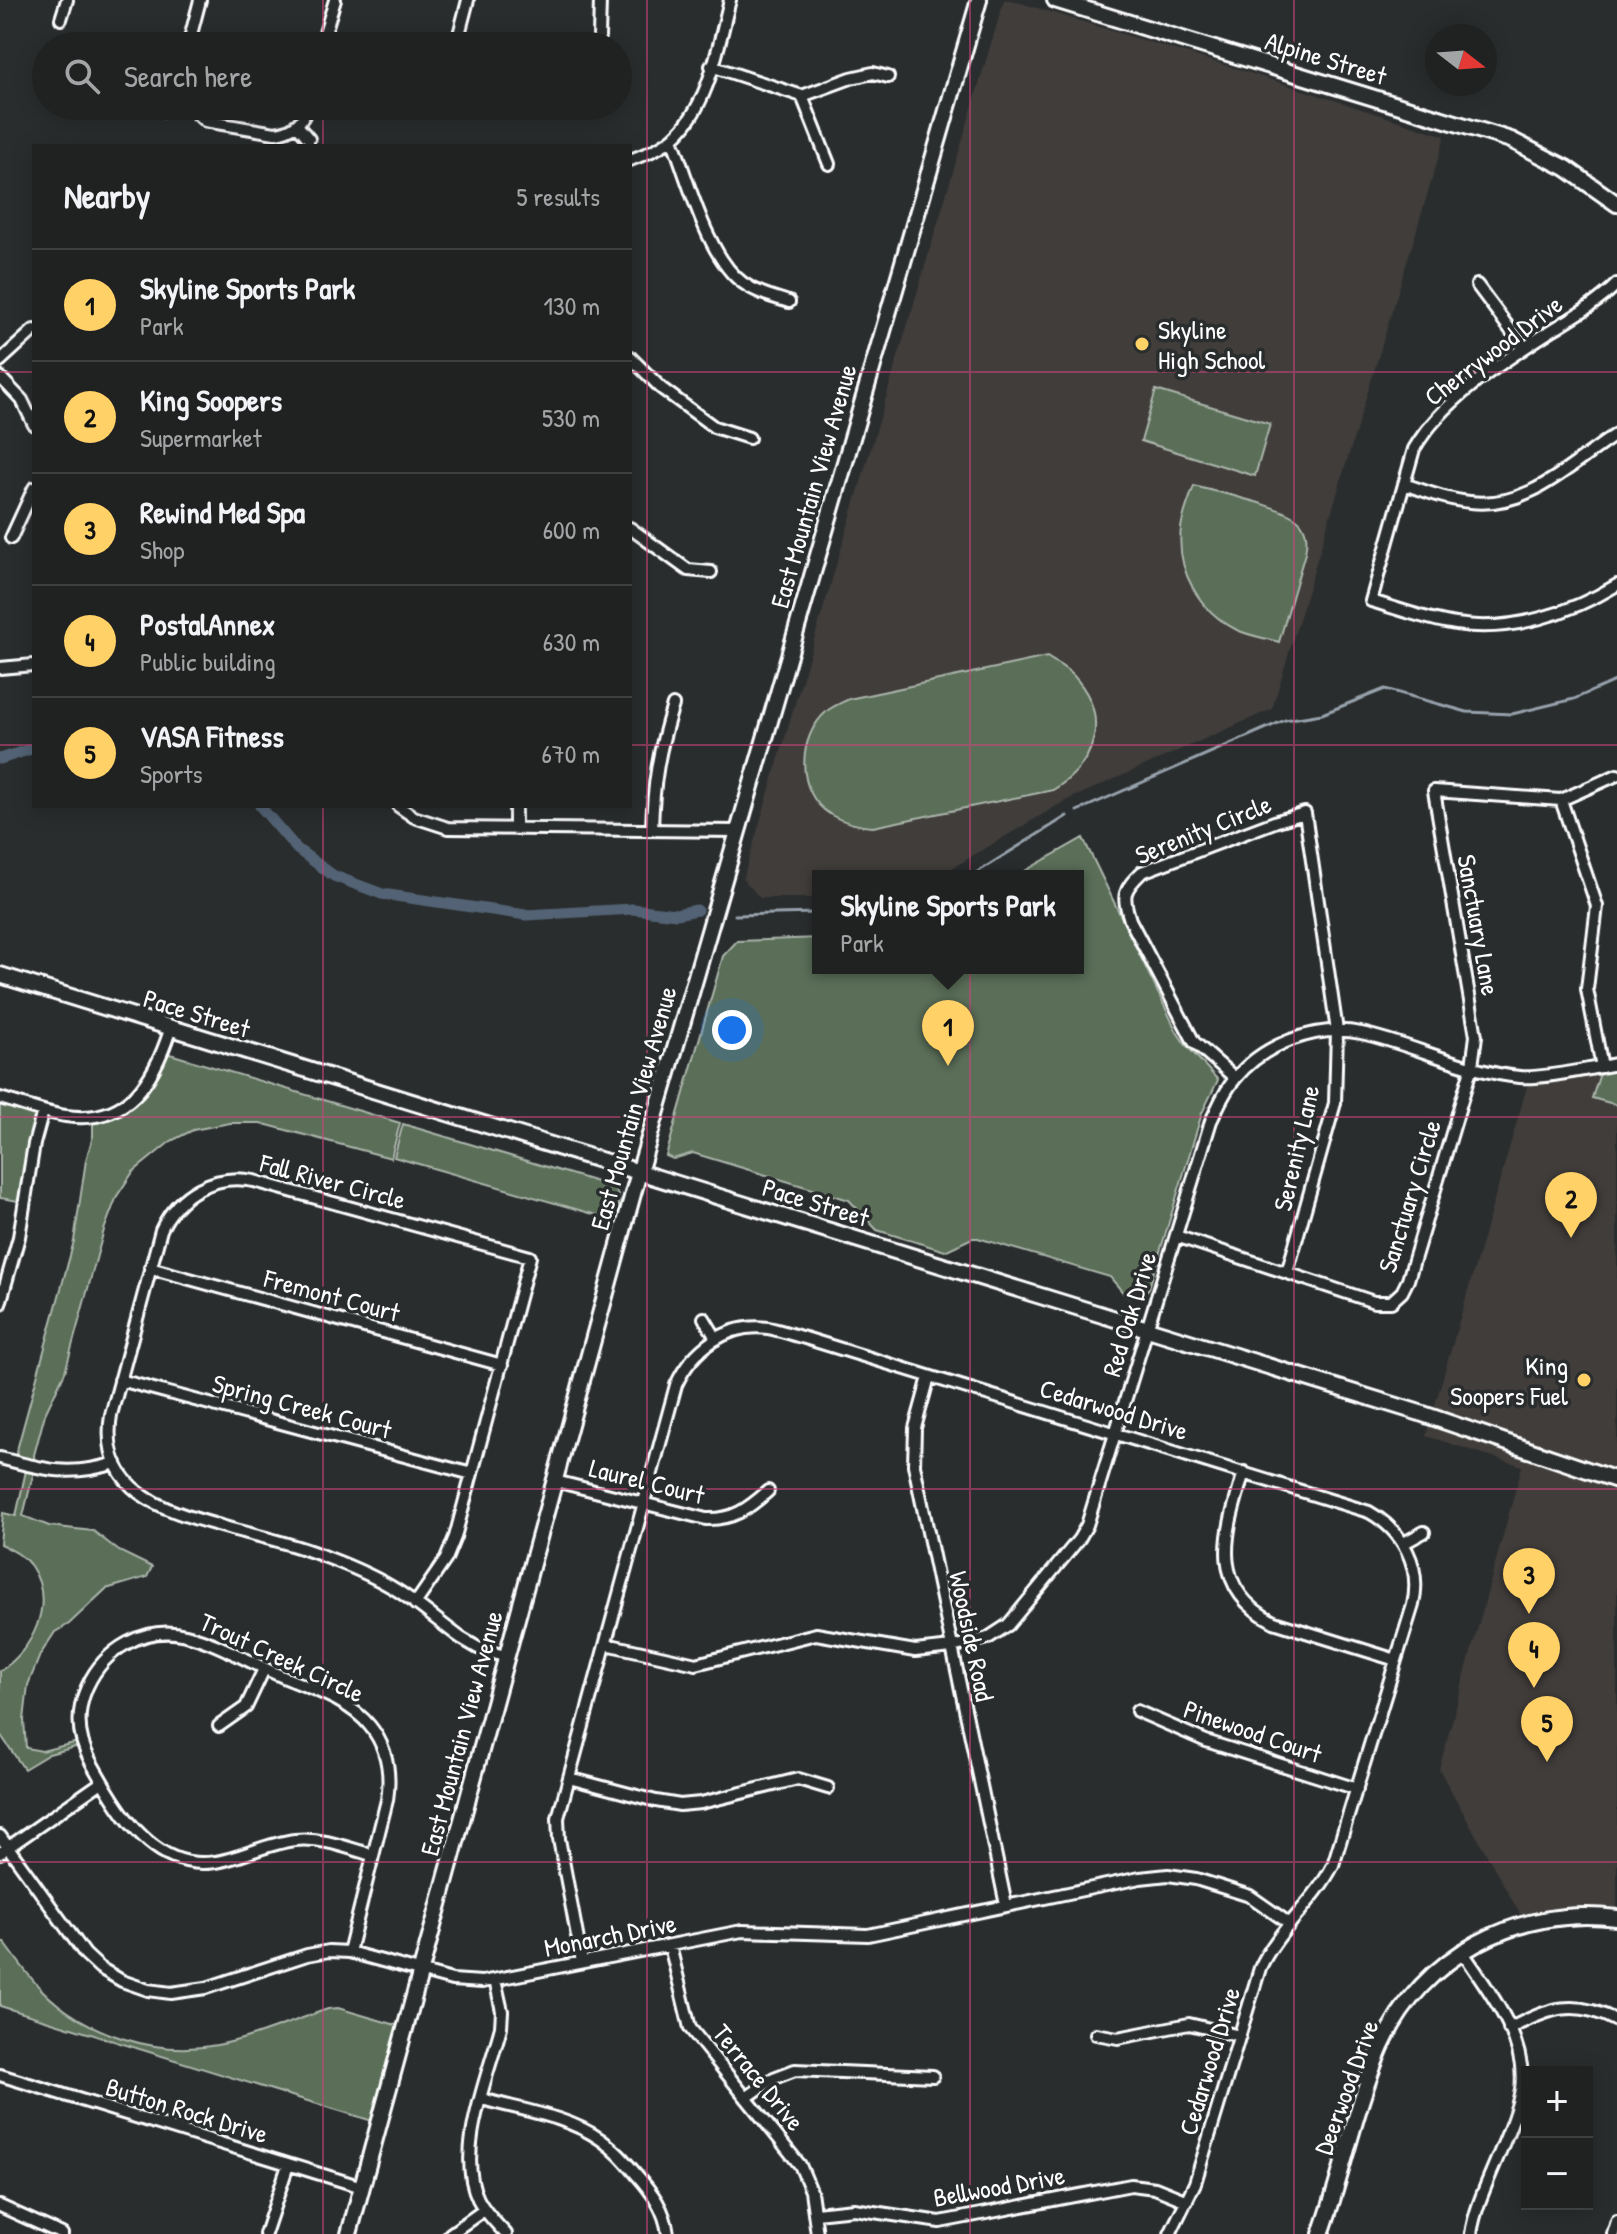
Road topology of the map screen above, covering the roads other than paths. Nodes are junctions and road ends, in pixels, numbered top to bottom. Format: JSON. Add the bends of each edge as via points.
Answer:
{"nodes":[{"id":1,"x":67,"y":0,"type":"edge"},
{"id":2,"x":200,"y":0,"type":"edge"},
{"id":3,"x":335,"y":0,"type":"edge"},
{"id":4,"x":468,"y":0,"type":"edge"},
{"id":5,"x":600,"y":0,"type":"edge"},
{"id":6,"x":730,"y":0,"type":"edge"},
{"id":7,"x":979,"y":0,"type":"edge"},
{"id":8,"x":1055,"y":0,"type":"edge"},
{"id":9,"x":61,"y":19,"type":"dead end"},
{"id":10,"x":192,"y":32,"type":"edge"},
{"id":11,"x":325,"y":32,"type":"edge"},
{"id":12,"x":460,"y":32,"type":"edge"},
{"id":13,"x":599,"y":32,"type":"edge"},
{"id":14,"x":711,"y":66,"type":"junction"},
{"id":15,"x":888,"y":77,"type":"dead end"},
{"id":16,"x":802,"y":96,"type":"junction"},
{"id":17,"x":204,"y":120,"type":"edge"},
{"id":18,"x":300,"y":120,"type":"edge"},
{"id":19,"x":297,"y":125,"type":"junction"},
{"id":20,"x":309,"y":139,"type":"dead end"},
{"id":21,"x":672,"y":139,"type":"junction"},
{"id":22,"x":632,"y":159,"type":"edge"},
{"id":23,"x":829,"y":164,"type":"dead end"},
{"id":24,"x":1617,"y":204,"type":"edge"},
{"id":25,"x":1617,"y":284,"type":"edge"},
{"id":26,"x":1477,"y":285,"type":"dead end"},
{"id":27,"x":789,"y":302,"type":"dead end"},
{"id":28,"x":32,"y":332,"type":"edge"},
{"id":29,"x":1524,"y":348,"type":"junction"},
{"id":30,"x":632,"y":359,"type":"edge"},
{"id":31,"x":0,"y":361,"type":"edge"},
{"id":32,"x":0,"y":377,"type":"edge"},
{"id":33,"x":32,"y":421,"type":"edge"},
{"id":34,"x":1617,"y":434,"type":"edge"},
{"id":35,"x":749,"y":438,"type":"dead end"},
{"id":36,"x":1404,"y":484,"type":"junction"},
{"id":37,"x":32,"y":492,"type":"edge"},
{"id":38,"x":632,"y":529,"type":"edge"},
{"id":39,"x":11,"y":538,"type":"dead end"},
{"id":40,"x":711,"y":572,"type":"dead end"},
{"id":41,"x":1617,"y":585,"type":"edge"},
{"id":42,"x":32,"y":665,"type":"edge"},
{"id":43,"x":0,"y":668,"type":"edge"},
{"id":44,"x":673,"y":705,"type":"dead end"},
{"id":45,"x":1617,"y":775,"type":"edge"},
{"id":46,"x":1561,"y":800,"type":"junction"},
{"id":47,"x":401,"y":808,"type":"edge"},
{"id":48,"x":515,"y":808,"type":"edge"},
{"id":49,"x":515,"y":828,"type":"junction"},
{"id":50,"x":652,"y":830,"type":"junction"},
{"id":51,"x":738,"y":831,"type":"junction"},
{"id":52,"x":0,"y":975,"type":"edge"},
{"id":53,"x":170,"y":1030,"type":"junction"},
{"id":54,"x":1337,"y":1031,"type":"junction"},
{"id":55,"x":1617,"y":1064,"type":"edge"},
{"id":56,"x":1472,"y":1066,"type":"junction"},
{"id":57,"x":1602,"y":1067,"type":"junction"},
{"id":58,"x":1235,"y":1078,"type":"junction"},
{"id":59,"x":0,"y":1098,"type":"edge"},
{"id":60,"x":43,"y":1111,"type":"junction"},
{"id":61,"x":639,"y":1173,"type":"junction"},
{"id":62,"x":1176,"y":1236,"type":"junction"},
{"id":63,"x":150,"y":1268,"type":"junction"},
{"id":64,"x":4,"y":1273,"type":"edge"},
{"id":65,"x":1287,"y":1273,"type":"junction"},
{"id":66,"x":0,"y":1304,"type":"edge"},
{"id":67,"x":704,"y":1318,"type":"dead end"},
{"id":68,"x":1148,"y":1328,"type":"junction"},
{"id":69,"x":716,"y":1338,"type":"junction"},
{"id":70,"x":502,"y":1365,"type":"junction"},
{"id":71,"x":929,"y":1377,"type":"junction"},
{"id":72,"x":120,"y":1380,"type":"junction"},
{"id":73,"x":1116,"y":1432,"type":"junction"},
{"id":74,"x":0,"y":1458,"type":"edge"},
{"id":75,"x":116,"y":1463,"type":"junction"},
{"id":76,"x":1244,"y":1472,"type":"junction"},
{"id":77,"x":472,"y":1474,"type":"junction"},
{"id":78,"x":1617,"y":1480,"type":"edge"},
{"id":79,"x":555,"y":1481,"type":"junction"},
{"id":80,"x":768,"y":1491,"type":"dead end"},
{"id":81,"x":644,"y":1504,"type":"junction"},
{"id":82,"x":1424,"y":1532,"type":"dead end"},
{"id":83,"x":1404,"y":1543,"type":"junction"},
{"id":84,"x":415,"y":1604,"type":"junction"},
{"id":85,"x":606,"y":1644,"type":"junction"},
{"id":86,"x":952,"y":1647,"type":"junction"},
{"id":87,"x":507,"y":1657,"type":"junction"},
{"id":88,"x":1396,"y":1660,"type":"junction"},
{"id":89,"x":264,"y":1669,"type":"junction"},
{"id":90,"x":1137,"y":1711,"type":"dead end"},
{"id":91,"x":219,"y":1726,"type":"dead end"},
{"id":92,"x":569,"y":1778,"type":"junction"},
{"id":93,"x":102,"y":1782,"type":"junction"},
{"id":94,"x":828,"y":1788,"type":"dead end"},
{"id":95,"x":1357,"y":1789,"type":"junction"},
{"id":96,"x":0,"y":1836,"type":"edge"},
{"id":97,"x":4,"y":1850,"type":"edge"},
{"id":98,"x":372,"y":1855,"type":"junction"},
{"id":99,"x":1006,"y":1905,"type":"junction"},
{"id":100,"x":1617,"y":1918,"type":"edge"},
{"id":101,"x":1290,"y":1924,"type":"junction"},
{"id":102,"x":670,"y":1946,"type":"junction"},
{"id":103,"x":1462,"y":1951,"type":"junction"},
{"id":104,"x":349,"y":1952,"type":"junction"},
{"id":105,"x":582,"y":1962,"type":"junction"},
{"id":106,"x":421,"y":1972,"type":"junction"},
{"id":107,"x":495,"y":1980,"type":"junction"},
{"id":108,"x":1617,"y":2021,"type":"edge"},
{"id":109,"x":1509,"y":2029,"type":"junction"},
{"id":110,"x":1096,"y":2034,"type":"dead end"},
{"id":111,"x":1240,"y":2036,"type":"junction"},
{"id":112,"x":0,"y":2075,"type":"edge"},
{"id":113,"x":933,"y":2076,"type":"dead end"},
{"id":114,"x":746,"y":2098,"type":"junction"},
{"id":115,"x":482,"y":2099,"type":"junction"},
{"id":116,"x":288,"y":2165,"type":"junction"},
{"id":117,"x":362,"y":2187,"type":"junction"},
{"id":118,"x":1187,"y":2201,"type":"junction"},
{"id":119,"x":0,"y":2206,"type":"edge"},
{"id":120,"x":484,"y":2210,"type":"junction"},
{"id":121,"x":816,"y":2213,"type":"junction"},
{"id":122,"x":1617,"y":2221,"type":"edge"},
{"id":123,"x":62,"y":2234,"type":"edge"},
{"id":124,"x":265,"y":2234,"type":"edge"},
{"id":125,"x":349,"y":2234,"type":"edge"},
{"id":126,"x":450,"y":2234,"type":"edge"},
{"id":127,"x":506,"y":2234,"type":"edge"},
{"id":128,"x":668,"y":2234,"type":"edge"},
{"id":129,"x":817,"y":2234,"type":"edge"},
{"id":130,"x":1170,"y":2234,"type":"edge"},
{"id":131,"x":1321,"y":2234,"type":"edge"},
{"id":132,"x":1471,"y":2234,"type":"edge"},
{"id":133,"x":1613,"y":2234,"type":"edge"}],
"edges":[{"from":1,"to":9,"type":"street"},
{"from":2,"to":10,"type":"street"},
{"from":3,"to":11,"type":"street"},
{"from":4,"to":12,"type":"street"},
{"from":5,"to":13,"type":"street"},
{"from":6,"to":14,"type":"street"},
{"from":7,"to":51,"type":"street","name":"East Mountain View Avenue"},
{"from":8,"to":24,"type":"street","name":"Alpine Street","via":[[1511,140],[1566,168]]},
{"from":14,"to":16,"type":"street"},
{"from":14,"to":21,"type":"street","via":[[698,105]]},
{"from":15,"to":16,"type":"street","via":[[873,73]]},
{"from":16,"to":23,"type":"street"},
{"from":17,"to":19,"type":"street","via":[[261,131],[285,132]]},
{"from":18,"to":19,"type":"street"},
{"from":19,"to":20,"type":"street"},
{"from":21,"to":22,"type":"street"},
{"from":21,"to":27,"type":"street","via":[[726,268],[759,292]]},
{"from":25,"to":29,"type":"street","name":"Cherrywood Drive"},
{"from":26,"to":29,"type":"street"},
{"from":28,"to":31,"type":"street"},
{"from":29,"to":36,"type":"street","name":"Cherrywood Drive","via":[[1441,411],[1414,449]]},
{"from":30,"to":35,"type":"street","via":[[714,427]]},
{"from":32,"to":33,"type":"street","via":[[22,400]]},
{"from":34,"to":36,"type":"street","via":[[1517,499],[1472,503]]},
{"from":36,"to":41,"type":"street","name":"Cherrywood Drive","via":[[1371,601],[1457,624],[1498,625],[1568,610]]},
{"from":37,"to":39,"type":"street"},
{"from":38,"to":40,"type":"street","via":[[688,570]]},
{"from":42,"to":43,"type":"street"},
{"from":44,"to":50,"type":"street","via":[[658,751]]},
{"from":45,"to":46,"type":"street"},
{"from":46,"to":56,"type":"street","name":"Sanctuary Lane","via":[[1434,791],[1476,1036]]},
{"from":46,"to":57,"type":"street","via":[[1597,906],[1587,989]]},
{"from":47,"to":49,"type":"street","via":[[448,828]]},
{"from":48,"to":49,"type":"street"},
{"from":49,"to":50,"type":"street"},
{"from":50,"to":51,"type":"street"},
{"from":51,"to":61,"type":"street","name":"East Mountain View Avenue"},
{"from":52,"to":53,"type":"street","name":"Pace Street"},
{"from":53,"to":60,"type":"street","via":[[157,1069],[130,1100],[87,1116]]},
{"from":53,"to":61,"type":"street","name":"Pace Street"},
{"from":54,"to":56,"type":"street","name":"Red Oak Drive"},
{"from":54,"to":58,"type":"street","name":"Red Oak Drive","via":[[1291,1039],[1261,1055]]},
{"from":54,"to":58,"type":"street","name":"Serenity Circle","via":[[1305,813],[1142,872],[1124,899],[1130,920],[1194,1042]]},
{"from":54,"to":65,"type":"street","name":"Serenity Lane","via":[[1335,1103]]},
{"from":55,"to":57,"type":"street","name":"Red Oak Drive"},
{"from":56,"to":57,"type":"street","name":"Red Oak Drive","via":[[1521,1077]]},
{"from":56,"to":65,"type":"street","name":"Sanctuary Circle","via":[[1402,1292],[1391,1302],[1374,1302]]},
{"from":58,"to":62,"type":"street","name":"Red Oak Drive","via":[[1211,1121]]},
{"from":59,"to":60,"type":"street"},
{"from":60,"to":64,"type":"street","via":[[19,1237]]},
{"from":61,"to":68,"type":"street","name":"Pace Street"},
{"from":61,"to":79,"type":"street","name":"East Mountain View Avenue"},
{"from":62,"to":65,"type":"street","name":"Sanctuary Circle"},
{"from":62,"to":68,"type":"street","name":"Red Oak Drive"},
{"from":63,"to":70,"type":"street","name":"Fremont Court"},
{"from":63,"to":70,"type":"street","name":"Fall River Circle","via":[[171,1212],[213,1182],[245,1179],[345,1206],[530,1257]]},
{"from":63,"to":72,"type":"street","name":"Fall River Circle"},
{"from":64,"to":66,"type":"street"},
{"from":67,"to":69,"type":"street"},
{"from":68,"to":73,"type":"street","name":"Red Oak Drive"},
{"from":68,"to":78,"type":"street","name":"Pace Street"},
{"from":69,"to":71,"type":"street","name":"Cedarwood Drive","via":[[748,1328],[770,1329]]},
{"from":69,"to":81,"type":"street","name":"Cedarwood Drive","via":[[694,1355],[676,1385]]},
{"from":70,"to":77,"type":"street","name":"Fall River Circle"},
{"from":71,"to":73,"type":"street","name":"Cedarwood Drive"},
{"from":71,"to":86,"type":"street","name":"Woodside Road","via":[[915,1428],[914,1465]]},
{"from":72,"to":75,"type":"street","name":"Fall River Circle","via":[[109,1427]]},
{"from":72,"to":77,"type":"street","name":"Spring Creek Court"},
{"from":73,"to":76,"type":"street","name":"Cedarwood Drive"},
{"from":73,"to":86,"type":"street","name":"Red Oak Drive","via":[[1079,1539],[1008,1625],[988,1638]]},
{"from":74,"to":75,"type":"street","via":[[67,1473]]},
{"from":75,"to":84,"type":"street","name":"Fall River Circle","via":[[137,1492],[162,1508],[325,1557]]},
{"from":76,"to":83,"type":"street","name":"Cedarwood Drive","via":[[1369,1512]]},
{"from":76,"to":88,"type":"street","via":[[1225,1544],[1229,1569],[1243,1596],[1274,1622]]},
{"from":77,"to":84,"type":"street","name":"Fall River Circle","via":[[451,1549]]},
{"from":79,"to":81,"type":"street","name":"Laurel Court"},
{"from":79,"to":87,"type":"street","name":"East Mountain View Avenue"},
{"from":80,"to":81,"type":"street","name":"Laurel Court","via":[[744,1512],[718,1520]]},
{"from":81,"to":85,"type":"street","name":"Cedarwood Drive"},
{"from":82,"to":83,"type":"street"},
{"from":83,"to":88,"type":"street","name":"Cedarwood Drive","via":[[1414,1569],[1415,1592]]},
{"from":84,"to":87,"type":"street","name":"Fall River Circle","via":[[471,1645]]},
{"from":85,"to":86,"type":"street","name":"Red Oak Drive","via":[[696,1664],[816,1634],[915,1651]]},
{"from":85,"to":92,"type":"street","name":"Cedarwood Drive"},
{"from":86,"to":99,"type":"street","name":"Woodside Road"},
{"from":87,"to":106,"type":"street","name":"East Mountain View Avenue"},
{"from":88,"to":95,"type":"street","name":"Cedarwood Drive"},
{"from":89,"to":91,"type":"street","via":[[246,1707]]},
{"from":89,"to":93,"type":"street","name":"Trout Creek Circle","via":[[181,1634],[145,1636],[119,1648],[96,1669],[80,1708],[85,1751]]},
{"from":89,"to":98,"type":"street","name":"Trout Creek Circle","via":[[347,1706],[375,1733],[389,1782]]},
{"from":90,"to":95,"type":"street","name":"Pinewood Court","via":[[1206,1741]]},
{"from":92,"to":94,"type":"street","via":[[680,1805],[798,1779]]},
{"from":92,"to":105,"type":"street","name":"Cedarwood Drive","via":[[557,1828]]},
{"from":93,"to":97,"type":"street"},
{"from":93,"to":98,"type":"street","name":"Trout Creek Circle","via":[[143,1837],[164,1853],[189,1862],[221,1862],[303,1839]]},
{"from":95,"to":101,"type":"street","name":"Cedarwood Drive","via":[[1333,1865]]},
{"from":96,"to":97,"type":"street","name":"Monarch Drive"},
{"from":97,"to":104,"type":"street","name":"Monarch Drive","via":[[85,1954],[140,1988],[197,1991],[307,1955]]},
{"from":98,"to":104,"type":"street","name":"Trout Creek Circle"},
{"from":99,"to":101,"type":"street","name":"Monarch Drive","via":[[1174,1875],[1250,1896]]},
{"from":99,"to":102,"type":"street","name":"Monarch Drive","via":[[862,1936],[742,1931]]},
{"from":100,"to":103,"type":"street","name":"Deerwood Drive","via":[[1525,1923]]},
{"from":101,"to":111,"type":"street","name":"Cedarwood Drive","via":[[1260,1968]]},
{"from":102,"to":105,"type":"street","name":"Monarch Drive"},
{"from":102,"to":114,"type":"street","name":"Terrace Drive","via":[[690,2028]]},
{"from":103,"to":109,"type":"street"},
{"from":103,"to":131,"type":"street","name":"Deerwood Drive","via":[[1417,1991],[1386,2037]]},
{"from":104,"to":106,"type":"street","name":"Monarch Drive"},
{"from":105,"to":107,"type":"street","name":"Monarch Drive"},
{"from":106,"to":107,"type":"street","name":"Monarch Drive","via":[[461,1981]]},
{"from":106,"to":117,"type":"street","name":"East Mountain View Avenue"},
{"from":107,"to":115,"type":"street","via":[[501,2027]]},
{"from":108,"to":109,"type":"street","via":[[1563,2007]]},
{"from":109,"to":132,"type":"street","via":[[1521,2066],[1519,2100]]},
{"from":110,"to":111,"type":"street","via":[[1118,2038],[1193,2024]]},
{"from":111,"to":118,"type":"street","name":"Cedarwood Drive"},
{"from":112,"to":116,"type":"street","name":"Button Rock Drive"},
{"from":113,"to":114,"type":"street","via":[[795,2070]]},
{"from":114,"to":121,"type":"street","name":"Terrace Drive","via":[[800,2165]]},
{"from":115,"to":120,"type":"street","via":[[469,2160],[470,2178]]},
{"from":115,"to":128,"type":"street","via":[[568,2123],[600,2138],[651,2191]]},
{"from":116,"to":117,"type":"street","name":"Button Rock Drive"},
{"from":116,"to":124,"type":"street"},
{"from":117,"to":125,"type":"street","name":"East Mountain View Avenue"},
{"from":118,"to":121,"type":"street","name":"Bellwood Drive","via":[[1131,2185],[940,2222],[854,2209]]},
{"from":118,"to":130,"type":"street","name":"Cedarwood Drive"},
{"from":119,"to":123,"type":"street"},
{"from":120,"to":126,"type":"street"},
{"from":120,"to":127,"type":"street"},
{"from":121,"to":129,"type":"street","name":"Terrace Drive"},
{"from":122,"to":133,"type":"street"}]}
